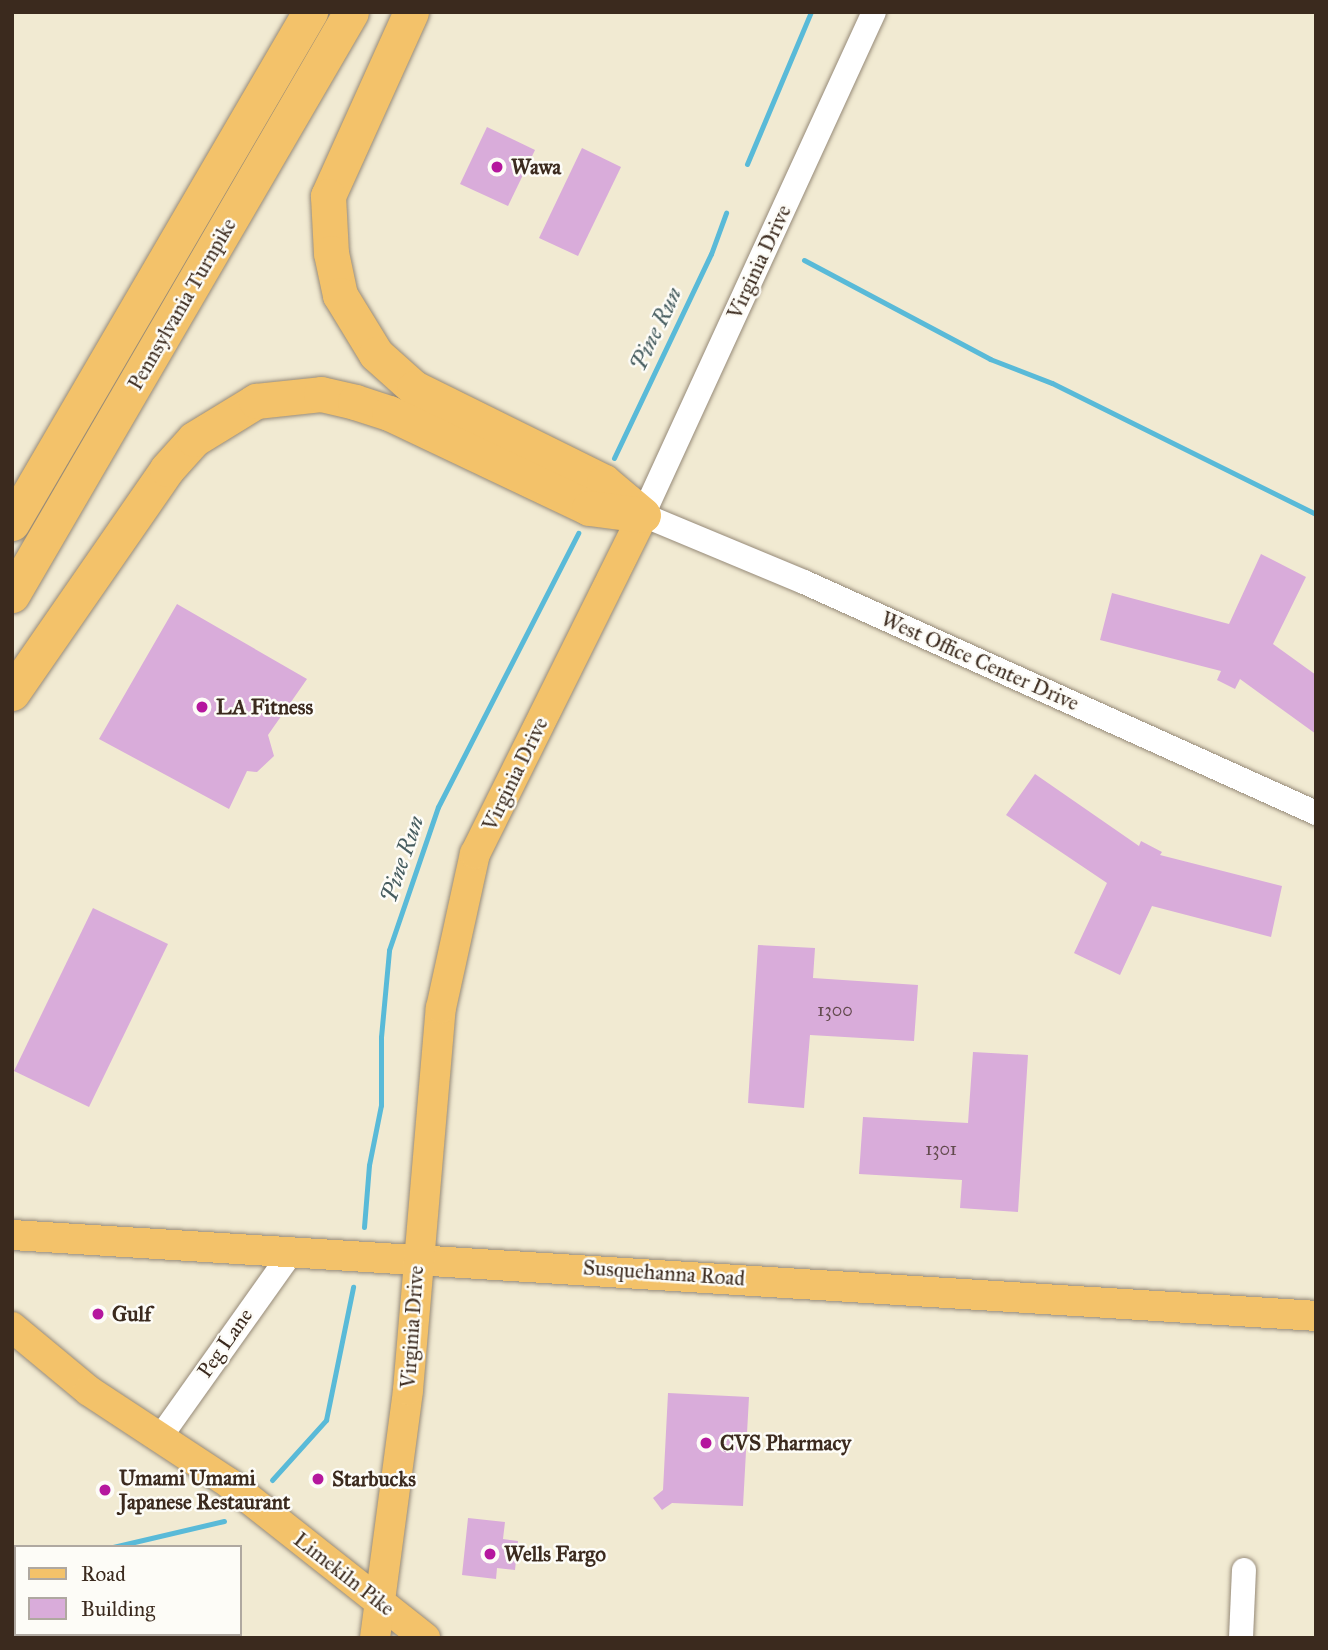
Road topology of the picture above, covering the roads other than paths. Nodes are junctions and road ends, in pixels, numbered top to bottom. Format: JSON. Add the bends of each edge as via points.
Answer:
{"nodes":[{"id":1,"x":310,"y":12,"type":"edge"},
{"id":2,"x":351,"y":12,"type":"edge"},
{"id":3,"x":411,"y":12,"type":"edge"},
{"id":4,"x":874,"y":12,"type":"edge"},
{"id":5,"x":643,"y":515,"type":"junction"},
{"id":6,"x":12,"y":523,"type":"edge"},
{"id":7,"x":12,"y":595,"type":"edge"},
{"id":8,"x":12,"y":693,"type":"edge"},
{"id":9,"x":1316,"y":813,"type":"edge"},
{"id":10,"x":12,"y":1235,"type":"edge"},
{"id":11,"x":292,"y":1252,"type":"junction"},
{"id":12,"x":417,"y":1256,"type":"junction"},
{"id":13,"x":1316,"y":1316,"type":"edge"},
{"id":14,"x":12,"y":1327,"type":"edge"},
{"id":15,"x":12,"y":1353,"type":"edge"},
{"id":16,"x":89,"y":1391,"type":"junction"},
{"id":17,"x":161,"y":1436,"type":"junction"},
{"id":18,"x":1244,"y":1570,"type":"dead end"},
{"id":19,"x":377,"y":1600,"type":"junction"},
{"id":20,"x":374,"y":1638,"type":"edge"},
{"id":21,"x":425,"y":1638,"type":"edge"},
{"id":22,"x":1241,"y":1638,"type":"edge"}],
"edges":[{"from":1,"to":6,"type":"highway","name":"Pennsylvania Turnpike"},
{"from":2,"to":7,"type":"highway","name":"Pennsylvania Turnpike"},
{"from":3,"to":5,"type":"highway","via":[[328,196],[331,253],[340,295],[376,354],[414,388],[604,482]]},
{"from":4,"to":5,"type":"street","name":"Virginia Drive"},
{"from":5,"to":8,"type":"highway","via":[[589,508],[389,413],[355,402],[321,394],[256,401],[194,439],[167,469]]},
{"from":5,"to":9,"type":"street","name":"West Office Center Drive","via":[[804,582]]},
{"from":5,"to":12,"type":"main road","name":"Virginia Drive","via":[[475,854],[441,1008]]},
{"from":10,"to":11,"type":"main road","name":"Susquehanna Road"},
{"from":11,"to":12,"type":"main road","name":"Susquehanna Road"},
{"from":11,"to":17,"type":"street","name":"Peg Lane"},
{"from":12,"to":13,"type":"main road","name":"Susquehanna Road"},
{"from":12,"to":19,"type":"main road","name":"Virginia Drive","via":[[408,1390]]},
{"from":14,"to":16,"type":"main road"},
{"from":15,"to":16,"type":"main road"},
{"from":16,"to":17,"type":"main road","name":"Limekiln Pike"},
{"from":17,"to":19,"type":"main road","name":"Limekiln Pike"},
{"from":18,"to":22,"type":"street"},
{"from":19,"to":20,"type":"main road","name":"Virginia Drive"},
{"from":19,"to":21,"type":"main road","name":"Limekiln Pike"}]}
